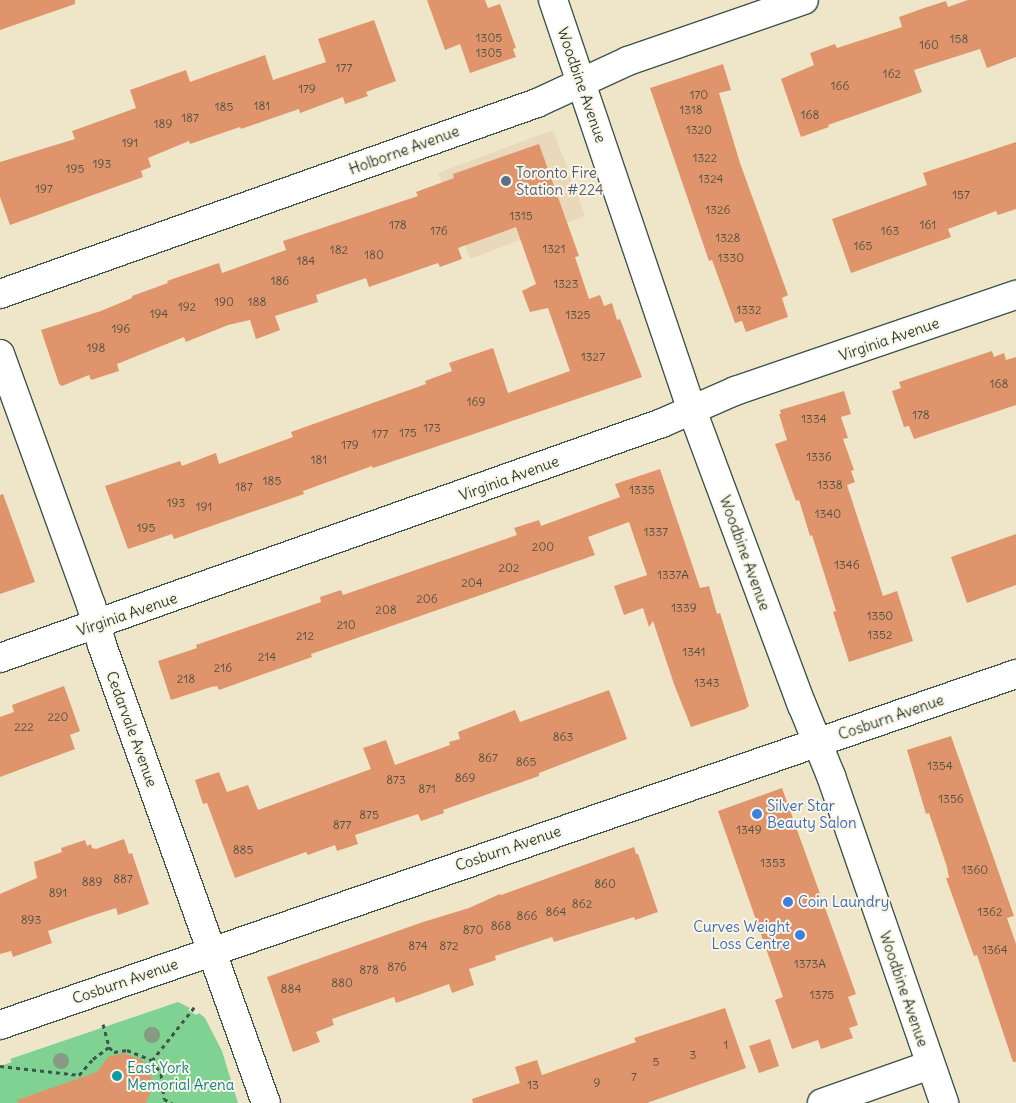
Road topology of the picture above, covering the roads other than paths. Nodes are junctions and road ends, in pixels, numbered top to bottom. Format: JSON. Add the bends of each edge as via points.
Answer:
{"nodes":[{"id":1,"x":552,"y":0,"type":"edge"},
{"id":2,"x":804,"y":0,"type":"edge"},
{"id":3,"x":762,"y":7,"type":"edge"},
{"id":4,"x":581,"y":81,"type":"junction"},
{"id":5,"x":0,"y":294,"type":"edge"},
{"id":6,"x":1016,"y":295,"type":"edge"},
{"id":7,"x":0,"y":354,"type":"edge"},
{"id":8,"x":692,"y":410,"type":"junction"},
{"id":9,"x":96,"y":623,"type":"junction"},
{"id":10,"x":0,"y":658,"type":"edge"},
{"id":11,"x":1016,"y":674,"type":"edge"},
{"id":12,"x":816,"y":743,"type":"junction"},
{"id":13,"x":211,"y":951,"type":"junction"},
{"id":14,"x":0,"y":1025,"type":"edge"},
{"id":15,"x":930,"y":1065,"type":"junction"},
{"id":16,"x":266,"y":1103,"type":"edge"},
{"id":17,"x":822,"y":1103,"type":"edge"},
{"id":18,"x":944,"y":1103,"type":"edge"}],
"edges":[{"from":1,"to":4,"type":"street","name":"Woodbine Avenue"},
{"from":2,"to":3,"type":"street","name":"Holborne Avenue"},
{"from":3,"to":4,"type":"street","name":"Holborne Avenue"},
{"from":4,"to":5,"type":"street","name":"Holborne Avenue","via":[[537,103]]},
{"from":4,"to":8,"type":"street","name":"Woodbine Avenue"},
{"from":6,"to":8,"type":"street","name":"Virginia Avenue","via":[[735,391]]},
{"from":7,"to":9,"type":"street","name":"Cedarvale Avenue"},
{"from":8,"to":9,"type":"street","name":"Virginia Avenue","via":[[620,439],[142,610]]},
{"from":8,"to":12,"type":"street","name":"Woodbine Avenue"},
{"from":9,"to":10,"type":"street","name":"Virginia Avenue"},
{"from":9,"to":13,"type":"street","name":"Cedarvale Avenue"},
{"from":11,"to":12,"type":"street","name":"Cosburn Avenue"},
{"from":12,"to":13,"type":"street","name":"Cosburn Avenue"},
{"from":12,"to":15,"type":"street","name":"Woodbine Avenue","via":[[831,776]]},
{"from":13,"to":14,"type":"street","name":"Cosburn Avenue"},
{"from":13,"to":16,"type":"street","name":"Cedarvale Avenue"},
{"from":15,"to":17,"type":"street"},
{"from":15,"to":18,"type":"street","name":"Woodbine Avenue"}]}
